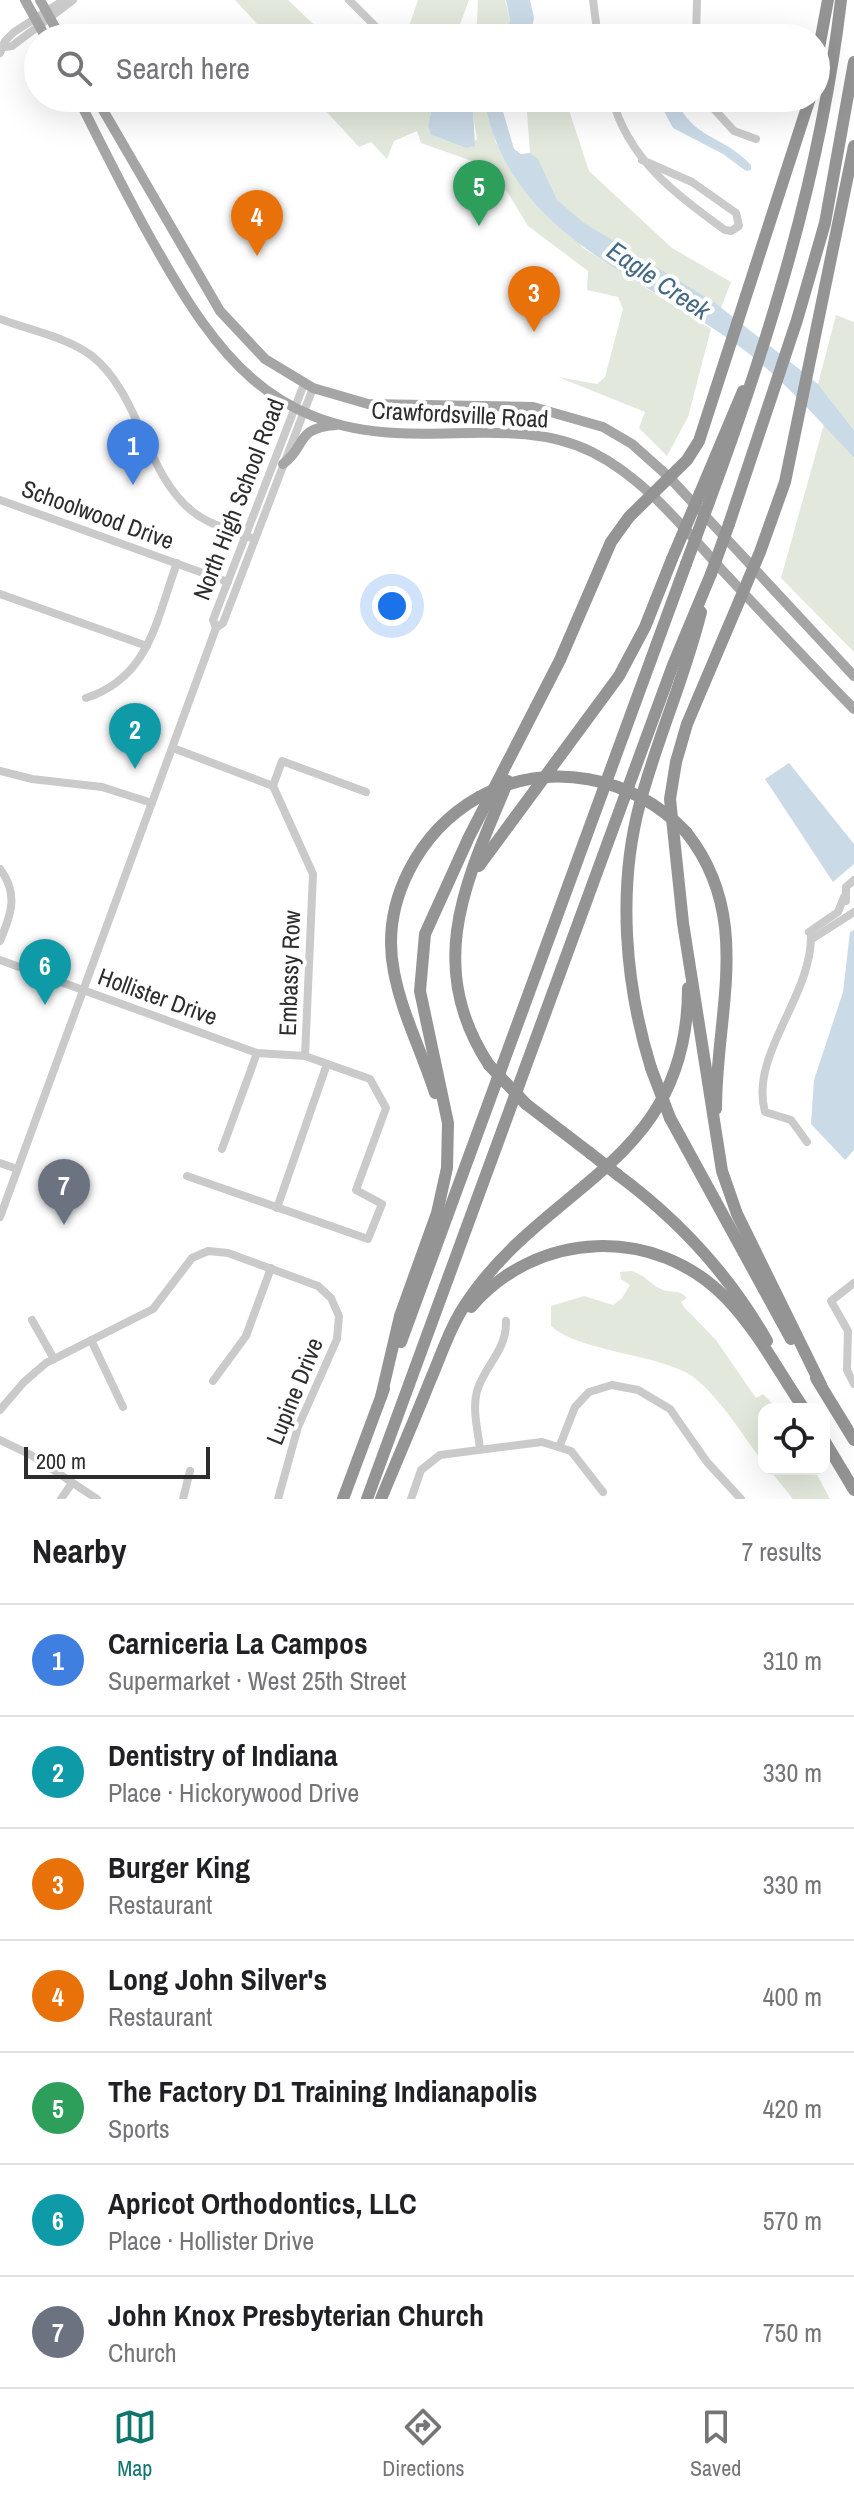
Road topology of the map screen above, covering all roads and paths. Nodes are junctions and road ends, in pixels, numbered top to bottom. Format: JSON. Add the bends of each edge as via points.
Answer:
{"nodes":[{"id":1,"x":25,"y":0,"type":"edge"},
{"id":2,"x":40,"y":0,"type":"edge"},
{"id":3,"x":64,"y":0,"type":"edge"},
{"id":4,"x":73,"y":0,"type":"edge"},
{"id":5,"x":349,"y":0,"type":"edge"},
{"id":6,"x":593,"y":0,"type":"edge"},
{"id":7,"x":697,"y":0,"type":"edge"},
{"id":8,"x":828,"y":0,"type":"edge"},
{"id":9,"x":841,"y":0,"type":"edge"},
{"id":10,"x":49,"y":16,"type":"junction"},
{"id":11,"x":38,"y":22,"type":"joint"},
{"id":12,"x":53,"y":24,"type":"edge"},
{"id":13,"x":373,"y":24,"type":"edge"},
{"id":14,"x":596,"y":24,"type":"edge"},
{"id":15,"x":696,"y":24,"type":"edge"},
{"id":16,"x":824,"y":24,"type":"edge"},
{"id":17,"x":24,"y":35,"type":"edge"},
{"id":18,"x":2,"y":50,"type":"edge"},
{"id":19,"x":854,"y":62,"type":"edge"},
{"id":20,"x":830,"y":66,"type":"edge"},
{"id":21,"x":85,"y":112,"type":"edge"},
{"id":22,"x":104,"y":112,"type":"edge"},
{"id":23,"x":616,"y":112,"type":"edge"},
{"id":24,"x":717,"y":112,"type":"edge"},
{"id":25,"x":806,"y":112,"type":"edge"},
{"id":26,"x":822,"y":112,"type":"edge"},
{"id":27,"x":756,"y":139,"type":"dead end"},
{"id":28,"x":854,"y":146,"type":"edge"},
{"id":29,"x":642,"y":160,"type":"junction"},
{"id":30,"x":0,"y":319,"type":"edge"},
{"id":31,"x":308,"y":386,"type":"junction"},
{"id":32,"x":299,"y":409,"type":"junction"},
{"id":33,"x":344,"y":425,"type":"junction"},
{"id":34,"x":283,"y":464,"type":"junction"},
{"id":35,"x":669,"y":477,"type":"junction"},
{"id":36,"x":651,"y":495,"type":"junction"},
{"id":37,"x":705,"y":498,"type":"junction"},
{"id":38,"x":0,"y":500,"type":"edge"},
{"id":39,"x":250,"y":537,"type":"junction"},
{"id":40,"x":177,"y":563,"type":"junction"},
{"id":41,"x":753,"y":566,"type":"junction"},
{"id":42,"x":711,"y":574,"type":"junction"},
{"id":43,"x":228,"y":582,"type":"junction"},
{"id":44,"x":742,"y":591,"type":"junction"},
{"id":45,"x":0,"y":594,"type":"edge"},
{"id":46,"x":216,"y":628,"type":"junction"},
{"id":47,"x":147,"y":646,"type":"junction"},
{"id":48,"x":560,"y":660,"type":"junction"},
{"id":49,"x":854,"y":676,"type":"edge"},
{"id":50,"x":86,"y":698,"type":"dead end"},
{"id":51,"x":854,"y":709,"type":"edge"},
{"id":52,"x":173,"y":748,"type":"junction"},
{"id":53,"x":0,"y":771,"type":"edge"},
{"id":54,"x":273,"y":786,"type":"junction"},
{"id":55,"x":366,"y":792,"type":"dead end"},
{"id":56,"x":152,"y":803,"type":"junction"},
{"id":57,"x":0,"y":869,"type":"edge"},
{"id":58,"x":854,"y":880,"type":"edge"},
{"id":59,"x":464,"y":892,"type":"junction"},
{"id":60,"x":844,"y":897,"type":"junction"},
{"id":61,"x":854,"y":911,"type":"edge"},
{"id":62,"x":810,"y":935,"type":"junction"},
{"id":63,"x":0,"y":941,"type":"edge"},
{"id":64,"x":686,"y":945,"type":"junction"},
{"id":65,"x":0,"y":960,"type":"edge"},
{"id":66,"x":84,"y":990,"type":"junction"},
{"id":67,"x":257,"y":1053,"type":"junction"},
{"id":68,"x":305,"y":1056,"type":"junction"},
{"id":69,"x":327,"y":1064,"type":"junction"},
{"id":70,"x":447,"y":1134,"type":"junction"},
{"id":71,"x":807,"y":1142,"type":"dead end"},
{"id":72,"x":222,"y":1149,"type":"dead end"},
{"id":73,"x":719,"y":1160,"type":"junction"},
{"id":74,"x":0,"y":1163,"type":"edge"},
{"id":75,"x":17,"y":1169,"type":"junction"},
{"id":76,"x":187,"y":1176,"type":"dead end"},
{"id":77,"x":277,"y":1208,"type":"junction"},
{"id":78,"x":0,"y":1217,"type":"edge"},
{"id":79,"x":271,"y":1268,"type":"junction"},
{"id":80,"x":854,"y":1283,"type":"edge"},
{"id":81,"x":32,"y":1320,"type":"dead end"},
{"id":82,"x":506,"y":1321,"type":"dead end"},
{"id":83,"x":91,"y":1340,"type":"junction"},
{"id":84,"x":441,"y":1354,"type":"junction"},
{"id":85,"x":54,"y":1359,"type":"junction"},
{"id":86,"x":213,"y":1381,"type":"dead end"},
{"id":87,"x":854,"y":1384,"type":"edge"},
{"id":88,"x":821,"y":1385,"type":"junction"},
{"id":89,"x":381,"y":1397,"type":"junction"},
{"id":90,"x":801,"y":1403,"type":"edge"},
{"id":91,"x":802,"y":1403,"type":"edge"},
{"id":92,"x":123,"y":1407,"type":"dead end"},
{"id":93,"x":0,"y":1410,"type":"edge"},
{"id":94,"x":0,"y":1440,"type":"edge"},
{"id":95,"x":854,"y":1440,"type":"edge"},
{"id":96,"x":560,"y":1445,"type":"junction"},
{"id":97,"x":480,"y":1449,"type":"junction"},
{"id":98,"x":830,"y":1450,"type":"edge"},
{"id":99,"x":190,"y":1471,"type":"dead end"},
{"id":100,"x":72,"y":1483,"type":"junction"},
{"id":101,"x":854,"y":1490,"type":"edge"},
{"id":102,"x":603,"y":1492,"type":"dead end"},
{"id":103,"x":61,"y":1499,"type":"edge"},
{"id":104,"x":97,"y":1499,"type":"edge"},
{"id":105,"x":183,"y":1499,"type":"edge"},
{"id":106,"x":278,"y":1499,"type":"edge"},
{"id":107,"x":343,"y":1499,"type":"edge"},
{"id":108,"x":367,"y":1499,"type":"edge"},
{"id":109,"x":381,"y":1499,"type":"edge"},
{"id":110,"x":411,"y":1499,"type":"edge"},
{"id":111,"x":741,"y":1499,"type":"edge"}],
"edges":[{"from":1,"to":11,"type":"main road"},
{"from":2,"to":10,"type":"main road"},
{"from":3,"to":10,"type":"street"},
{"from":4,"to":10,"type":"street"},
{"from":5,"to":13,"type":"street"},
{"from":6,"to":14,"type":"street"},
{"from":7,"to":15,"type":"street"},
{"from":8,"to":16,"type":"highway"},
{"from":9,"to":20,"type":"highway"},
{"from":10,"to":11,"type":"street"},
{"from":10,"to":12,"type":"main road"},
{"from":17,"to":18,"type":"street"},
{"from":19,"to":42,"type":"highway","bridge":true,"via":[[825,223]]},
{"from":21,"to":32,"type":"main road","name":"Crawfordsville Road","via":[[135,212],[202,326],[236,367]]},
{"from":22,"to":31,"type":"main road","name":"Crawfordsville Road","via":[[227,320],[265,359]]},
{"from":23,"to":29,"type":"street"},
{"from":24,"to":27,"type":"street","via":[[734,131]]},
{"from":25,"to":35,"type":"highway","via":[[696,447]]},
{"from":26,"to":37,"type":"highway","via":[[788,266]]},
{"from":28,"to":41,"type":"highway","via":[[785,482]]},
{"from":29,"to":29,"type":"street","via":[[725,230],[739,226],[736,213],[692,182]]},
{"from":30,"to":39,"type":"street","via":[[77,347],[98,362],[115,382],[179,499],[200,517]]},
{"from":31,"to":32,"type":"street","name":"North High School Road"},
{"from":31,"to":35,"type":"main road","name":"Crawfordsville Road","via":[[382,406],[560,412],[618,435]]},
{"from":32,"to":33,"type":"main road","name":"Crawfordsville Road"},
{"from":32,"to":34,"type":"street","name":"North High School Road"},
{"from":32,"to":39,"type":"street","name":"North High School Road"},
{"from":33,"to":34,"type":"main road","via":[[311,431]]},
{"from":33,"to":36,"type":"main road","name":"Crawfordsville Road","via":[[380,433],[552,438],[601,457]]},
{"from":34,"to":39,"type":"street","name":"North High School Road"},
{"from":35,"to":36,"type":"highway"},
{"from":35,"to":41,"type":"main road","name":"Crawfordsville Road"},
{"from":36,"to":44,"type":"main road","name":"Crawfordsville Road"},
{"from":36,"to":48,"type":"highway","via":[[611,542]]},
{"from":37,"to":59,"type":"highway","bridge":true,"via":[[619,676],[488,851]]},
{"from":37,"to":89,"type":"highway","bridge":true,"via":[[686,564]]},
{"from":38,"to":40,"type":"street","name":"Schoolwood Drive"},
{"from":39,"to":43,"type":"street","name":"North High School Road"},
{"from":39,"to":46,"type":"street","name":"North High School Road","via":[[223,623]]},
{"from":40,"to":43,"type":"street","name":"Schoolwood Drive"},
{"from":40,"to":47,"type":"street"},
{"from":41,"to":44,"type":"highway"},
{"from":41,"to":49,"type":"main road","name":"Crawfordsville Road"},
{"from":42,"to":88,"type":"highway","bridge":true,"via":[[651,764],[630,855],[629,956],[641,1035],[670,1118]]},
{"from":42,"to":108,"type":"highway"},
{"from":43,"to":46,"type":"street","name":"North High School Road","via":[[213,620]]},
{"from":44,"to":51,"type":"main road","name":"Crawfordsville Road"},
{"from":44,"to":64,"type":"highway","via":[[687,724],[673,777],[670,821]]},
{"from":45,"to":47,"type":"street"},
{"from":46,"to":52,"type":"street","name":"North High School Road"},
{"from":47,"to":50,"type":"street","via":[[121,682]]},
{"from":48,"to":59,"type":"highway"},
{"from":48,"to":70,"type":"highway","via":[[425,934],[420,991]]},
{"from":52,"to":54,"type":"street"},
{"from":52,"to":56,"type":"street","name":"North High School Road"},
{"from":53,"to":56,"type":"street","via":[[102,787]]},
{"from":54,"to":55,"type":"street","via":[[282,761]]},
{"from":54,"to":68,"type":"street","name":"Embassy Row","via":[[313,874]]},
{"from":56,"to":66,"type":"street","name":"North High School Road"},
{"from":57,"to":63,"type":"street","via":[[12,902]]},
{"from":58,"to":60,"type":"street"},
{"from":59,"to":91,"type":"highway","bridge":true,"via":[[455,927],[455,977],[466,1022],[489,1065],[526,1104],[676,1221],[761,1329]]},
{"from":60,"to":61,"type":"street"},
{"from":60,"to":62,"type":"street","via":[[838,912]]},
{"from":61,"to":62,"type":"street"},
{"from":62,"to":71,"type":"street","via":[[803,985],[761,1081],[765,1112],[791,1120]]},
{"from":64,"to":73,"type":"highway"},
{"from":64,"to":84,"type":"highway","via":[[688,1001],[681,1047],[648,1122],[622,1154],[480,1284]]},
{"from":65,"to":66,"type":"street","name":"Hollister Drive"},
{"from":66,"to":67,"type":"street","name":"Hollister Drive"},
{"from":66,"to":75,"type":"street","name":"North High School Road"},
{"from":67,"to":68,"type":"street","name":"Hollister Drive"},
{"from":67,"to":72,"type":"street"},
{"from":68,"to":69,"type":"street","name":"Embassy Row"},
{"from":69,"to":77,"type":"street"},
{"from":69,"to":77,"type":"street","name":"Embassy Row","via":[[370,1079],[386,1108],[356,1190],[382,1204],[368,1239]]},
{"from":70,"to":73,"type":"highway","bridge":true,"via":[[397,988],[391,934],[402,885],[421,849],[452,815],[479,797],[538,777],[596,780],[643,797],[686,832],[711,869],[727,926],[715,1105]]},
{"from":70,"to":89,"type":"highway","via":[[443,1192],[400,1316]]},
{"from":73,"to":88,"type":"highway","via":[[737,1214]]},
{"from":74,"to":75,"type":"street"},
{"from":75,"to":78,"type":"street","name":"North High School Road"},
{"from":76,"to":77,"type":"street"},
{"from":79,"to":83,"type":"street","name":"Lupine Drive","via":[[219,1251],[199,1254],[186,1263],[153,1309]]},
{"from":79,"to":86,"type":"street","via":[[246,1336]]},
{"from":79,"to":106,"type":"street","name":"Lupine Drive","via":[[323,1290],[336,1305],[340,1322],[322,1378],[298,1427]]},
{"from":80,"to":87,"type":"street","via":[[831,1297],[848,1331],[847,1370]]},
{"from":81,"to":85,"type":"street"},
{"from":82,"to":97,"type":"street","via":[[502,1348],[476,1394]]},
{"from":83,"to":85,"type":"street"},
{"from":83,"to":92,"type":"street"},
{"from":84,"to":90,"type":"highway","via":[[473,1304],[526,1263],[574,1247],[634,1248],[678,1263],[725,1297]]},
{"from":84,"to":109,"type":"highway"},
{"from":85,"to":93,"type":"street"},
{"from":88,"to":95,"type":"highway"},
{"from":89,"to":107,"type":"highway"},
{"from":94,"to":100,"type":"street"},
{"from":96,"to":97,"type":"street","via":[[537,1442]]},
{"from":96,"to":102,"type":"street","via":[[577,1456]]},
{"from":96,"to":111,"type":"street","via":[[574,1409],[587,1393],[612,1385],[638,1390],[670,1409]]},
{"from":97,"to":110,"type":"street","via":[[432,1459],[421,1470]]},
{"from":98,"to":101,"type":"highway"},
{"from":99,"to":105,"type":"street"},
{"from":100,"to":103,"type":"street"},
{"from":100,"to":104,"type":"street"}]}
